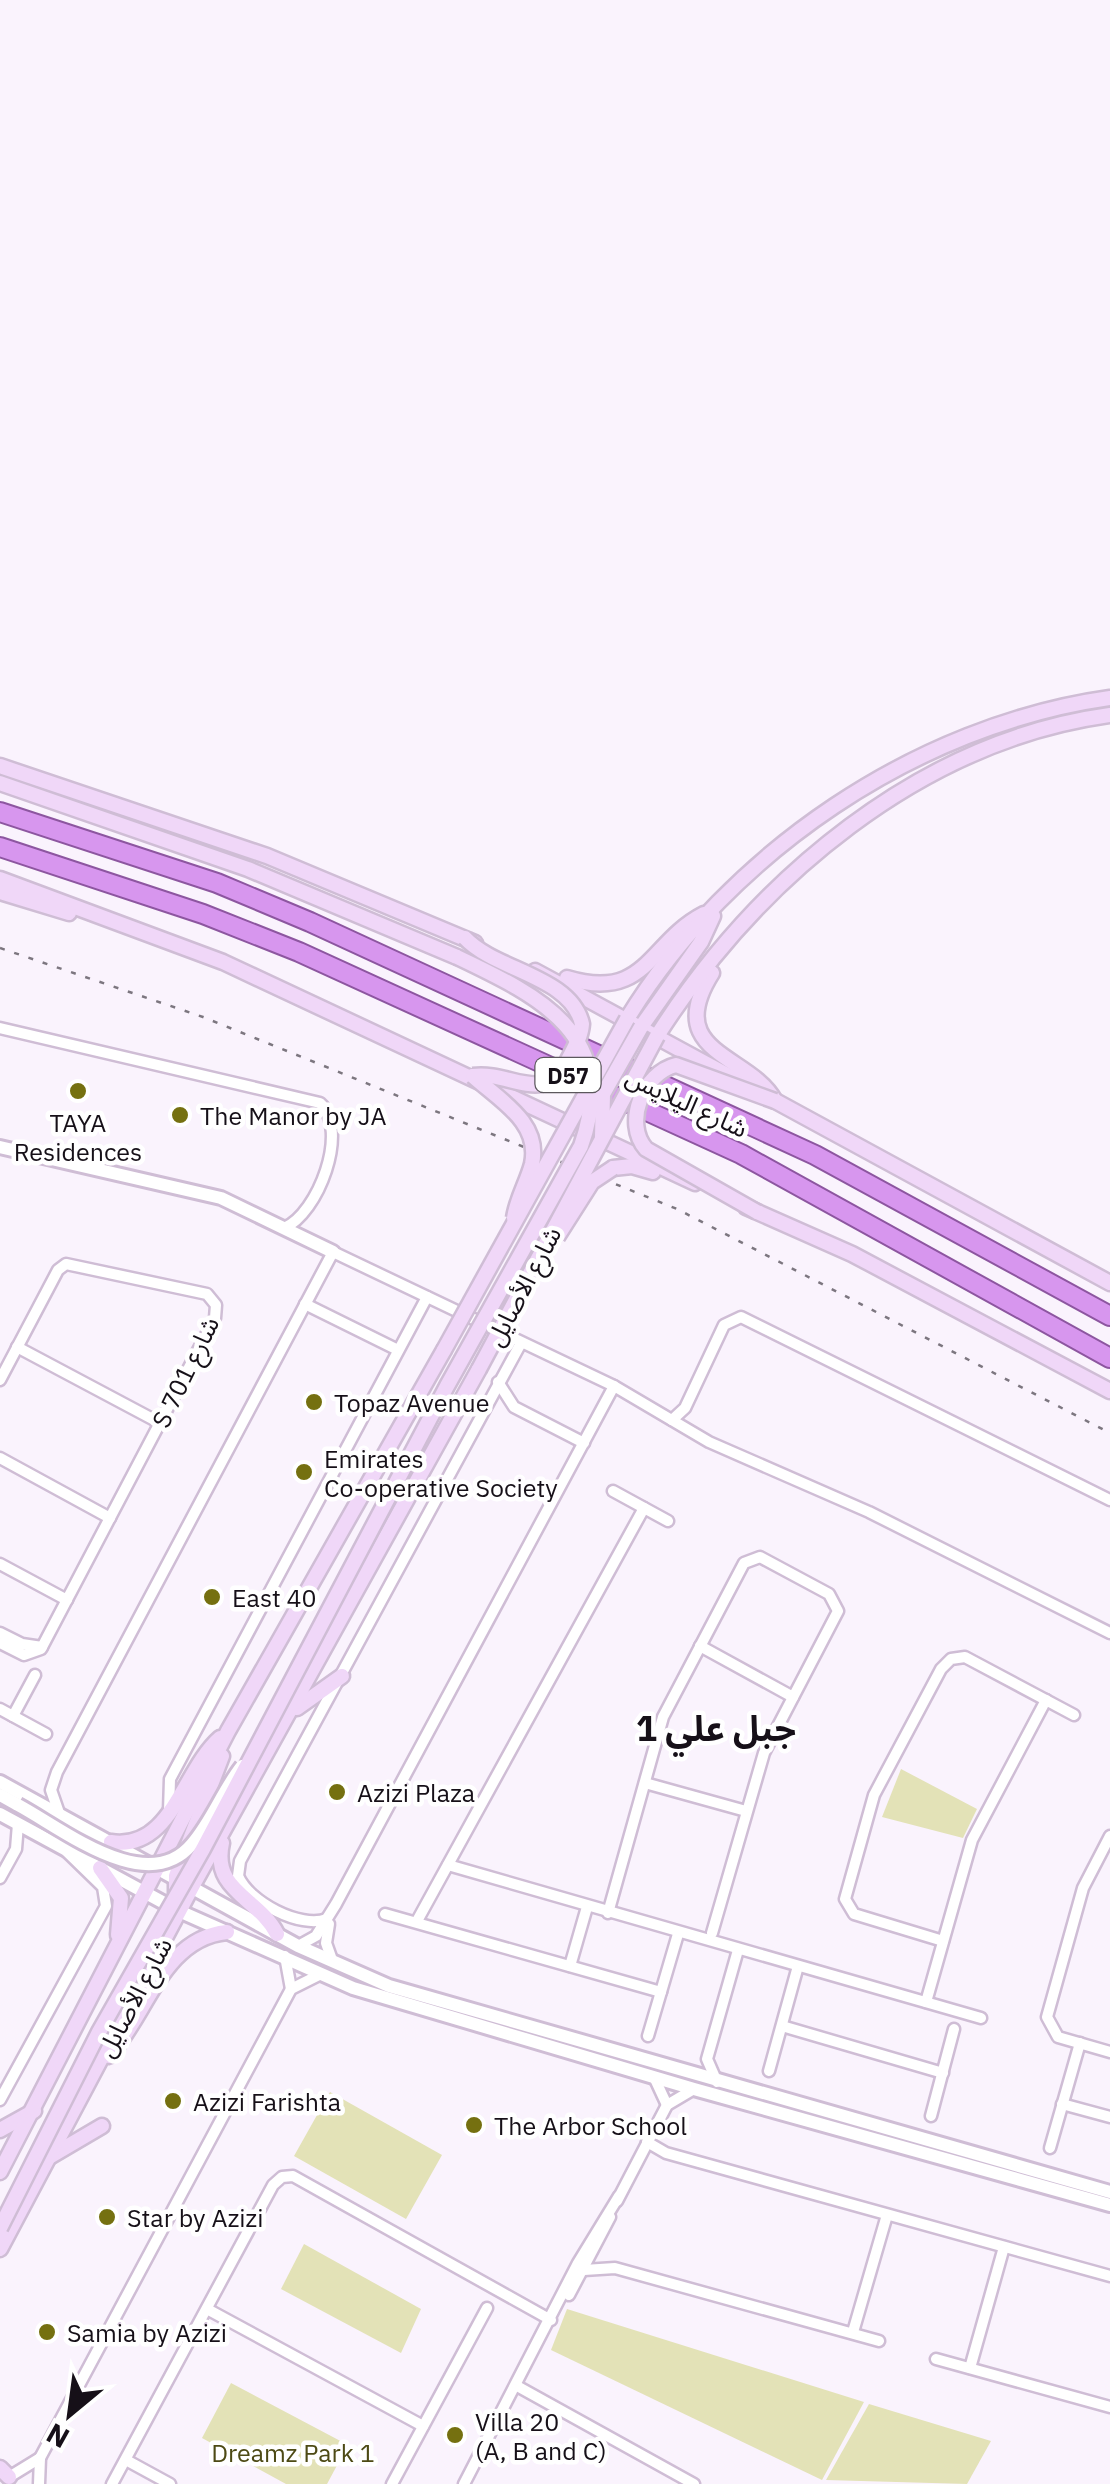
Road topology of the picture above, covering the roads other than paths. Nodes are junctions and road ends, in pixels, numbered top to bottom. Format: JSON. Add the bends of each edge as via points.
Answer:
{"nodes":[{"id":1,"x":1110,"y":698,"type":"edge"},
{"id":2,"x":1110,"y":716,"type":"edge"},
{"id":3,"x":0,"y":766,"type":"edge"},
{"id":4,"x":0,"y":784,"type":"edge"},
{"id":5,"x":0,"y":812,"type":"edge"},
{"id":6,"x":0,"y":847,"type":"edge"},
{"id":7,"x":0,"y":879,"type":"edge"},
{"id":8,"x":0,"y":892,"type":"edge"},
{"id":9,"x":714,"y":910,"type":"junction"},
{"id":10,"x":120,"y":922,"type":"junction"},
{"id":11,"x":465,"y":938,"type":"junction"},
{"id":12,"x":723,"y":949,"type":"junction"},
{"id":13,"x":527,"y":966,"type":"junction"},
{"id":14,"x":634,"y":1023,"type":"junction"},
{"id":15,"x":0,"y":1028,"type":"edge"},
{"id":16,"x":657,"y":1036,"type":"junction"},
{"id":17,"x":473,"y":1076,"type":"junction"},
{"id":18,"x":775,"y":1101,"type":"junction"},
{"id":19,"x":570,"y":1122,"type":"junction"},
{"id":20,"x":602,"y":1138,"type":"junction"},
{"id":21,"x":0,"y":1147,"type":"edge"},
{"id":22,"x":706,"y":1189,"type":"junction"},
{"id":23,"x":757,"y":1212,"type":"junction"},
{"id":24,"x":514,"y":1227,"type":"junction"},
{"id":25,"x":284,"y":1228,"type":"junction"},
{"id":26,"x":334,"y":1252,"type":"junction"},
{"id":27,"x":542,"y":1252,"type":"junction"},
{"id":28,"x":1110,"y":1283,"type":"edge"},
{"id":29,"x":428,"y":1297,"type":"junction"},
{"id":30,"x":305,"y":1304,"type":"junction"},
{"id":31,"x":1110,"y":1316,"type":"edge"},
{"id":32,"x":521,"y":1342,"type":"junction"},
{"id":33,"x":18,"y":1347,"type":"junction"},
{"id":34,"x":398,"y":1350,"type":"junction"},
{"id":35,"x":1110,"y":1358,"type":"edge"},
{"id":36,"x":0,"y":1380,"type":"edge"},
{"id":37,"x":498,"y":1382,"type":"junction"},
{"id":38,"x":614,"y":1386,"type":"junction"},
{"id":39,"x":1110,"y":1391,"type":"edge"},
{"id":40,"x":514,"y":1407,"type":"junction"},
{"id":41,"x":484,"y":1409,"type":"junction"},
{"id":42,"x":672,"y":1420,"type":"junction"},
{"id":43,"x":160,"y":1423,"type":"junction"},
{"id":44,"x":584,"y":1443,"type":"junction"},
{"id":45,"x":0,"y":1458,"type":"edge"},
{"id":46,"x":613,"y":1491,"type":"dead end"},
{"id":47,"x":1110,"y":1500,"type":"edge"},
{"id":48,"x":644,"y":1508,"type":"junction"},
{"id":49,"x":110,"y":1518,"type":"junction"},
{"id":50,"x":668,"y":1521,"type":"dead end"},
{"id":51,"x":0,"y":1564,"type":"edge"},
{"id":52,"x":67,"y":1600,"type":"junction"},
{"id":53,"x":0,"y":1632,"type":"edge"},
{"id":54,"x":1110,"y":1633,"type":"edge"},
{"id":55,"x":0,"y":1643,"type":"edge"},
{"id":56,"x":700,"y":1646,"type":"junction"},
{"id":57,"x":42,"y":1647,"type":"junction"},
{"id":58,"x":36,"y":1674,"type":"dead end"},
{"id":59,"x":342,"y":1676,"type":"junction"},
{"id":60,"x":793,"y":1697,"type":"junction"},
{"id":61,"x":1046,"y":1700,"type":"junction"},
{"id":62,"x":0,"y":1709,"type":"edge"},
{"id":63,"x":292,"y":1711,"type":"junction"},
{"id":64,"x":1074,"y":1714,"type":"dead end"},
{"id":65,"x":13,"y":1716,"type":"junction"},
{"id":66,"x":228,"y":1731,"type":"junction"},
{"id":67,"x":46,"y":1734,"type":"dead end"},
{"id":68,"x":254,"y":1753,"type":"junction"},
{"id":69,"x":0,"y":1782,"type":"edge"},
{"id":70,"x":645,"y":1782,"type":"junction"},
{"id":71,"x":0,"y":1795,"type":"edge"},
{"id":72,"x":746,"y":1811,"type":"junction"},
{"id":73,"x":170,"y":1812,"type":"junction"},
{"id":74,"x":0,"y":1814,"type":"edge"},
{"id":75,"x":61,"y":1816,"type":"junction"},
{"id":76,"x":18,"y":1824,"type":"junction"},
{"id":77,"x":225,"y":1833,"type":"junction"},
{"id":78,"x":38,"y":1834,"type":"junction"},
{"id":79,"x":1110,"y":1836,"type":"edge"},
{"id":80,"x":111,"y":1842,"type":"junction"},
{"id":81,"x":63,"y":1848,"type":"junction"},
{"id":82,"x":16,"y":1849,"type":"junction"},
{"id":83,"x":157,"y":1866,"type":"junction"},
{"id":84,"x":448,"y":1866,"type":"junction"},
{"id":85,"x":100,"y":1868,"type":"junction"},
{"id":86,"x":176,"y":1876,"type":"junction"},
{"id":87,"x":0,"y":1878,"type":"edge"},
{"id":88,"x":193,"y":1885,"type":"junction"},
{"id":89,"x":144,"y":1893,"type":"junction"},
{"id":90,"x":336,"y":1904,"type":"junction"},
{"id":91,"x":587,"y":1907,"type":"junction"},
{"id":92,"x":179,"y":1911,"type":"junction"},
{"id":93,"x":608,"y":1913,"type":"junction"},
{"id":94,"x":385,"y":1914,"type":"dead end"},
{"id":95,"x":327,"y":1919,"type":"junction"},
{"id":96,"x":417,"y":1922,"type":"junction"},
{"id":97,"x":227,"y":1932,"type":"junction"},
{"id":98,"x":712,"y":1933,"type":"dead end"},
{"id":99,"x":277,"y":1934,"type":"junction"},
{"id":100,"x":678,"y":1934,"type":"junction"},
{"id":101,"x":943,"y":1940,"type":"junction"},
{"id":102,"x":298,"y":1946,"type":"junction"},
{"id":103,"x":115,"y":1950,"type":"junction"},
{"id":104,"x":738,"y":1950,"type":"junction"},
{"id":105,"x":284,"y":1955,"type":"junction"},
{"id":106,"x":334,"y":1964,"type":"junction"},
{"id":107,"x":570,"y":1966,"type":"junction"},
{"id":108,"x":798,"y":1966,"type":"junction"},
{"id":109,"x":321,"y":1974,"type":"junction"},
{"id":110,"x":291,"y":1990,"type":"junction"},
{"id":111,"x":660,"y":1992,"type":"junction"},
{"id":112,"x":926,"y":2002,"type":"junction"},
{"id":113,"x":981,"y":2018,"type":"dead end"},
{"id":114,"x":782,"y":2026,"type":"junction"},
{"id":115,"x":954,"y":2029,"type":"dead end"},
{"id":116,"x":648,"y":2036,"type":"dead end"},
{"id":117,"x":1080,"y":2043,"type":"junction"},
{"id":118,"x":1110,"y":2052,"type":"edge"},
{"id":119,"x":707,"y":2059,"type":"junction"},
{"id":120,"x":94,"y":2071,"type":"junction"},
{"id":121,"x":769,"y":2071,"type":"dead end"},
{"id":122,"x":684,"y":2072,"type":"junction"},
{"id":123,"x":942,"y":2072,"type":"junction"},
{"id":124,"x":654,"y":2077,"type":"junction"},
{"id":125,"x":717,"y":2082,"type":"junction"},
{"id":126,"x":694,"y":2090,"type":"junction"},
{"id":127,"x":0,"y":2100,"type":"edge"},
{"id":128,"x":1062,"y":2104,"type":"junction"},
{"id":129,"x":667,"y":2105,"type":"junction"},
{"id":130,"x":34,"y":2110,"type":"junction"},
{"id":131,"x":931,"y":2116,"type":"dead end"},
{"id":132,"x":1110,"y":2117,"type":"edge"},
{"id":133,"x":102,"y":2126,"type":"dead end"},
{"id":134,"x":0,"y":2130,"type":"edge"},
{"id":135,"x":647,"y":2142,"type":"junction"},
{"id":136,"x":1050,"y":2148,"type":"dead end"},
{"id":137,"x":50,"y":2156,"type":"junction"},
{"id":138,"x":0,"y":2172,"type":"edge"},
{"id":139,"x":1110,"y":2192,"type":"edge"},
{"id":140,"x":618,"y":2196,"type":"junction"},
{"id":141,"x":1110,"y":2205,"type":"edge"},
{"id":142,"x":887,"y":2215,"type":"junction"},
{"id":143,"x":0,"y":2228,"type":"edge"},
{"id":144,"x":598,"y":2242,"type":"junction"},
{"id":145,"x":1004,"y":2247,"type":"junction"},
{"id":146,"x":0,"y":2249,"type":"edge"},
{"id":147,"x":615,"y":2268,"type":"junction"},
{"id":148,"x":584,"y":2270,"type":"junction"},
{"id":149,"x":1110,"y":2276,"type":"edge"},
{"id":150,"x":488,"y":2308,"type":"dead end"},
{"id":151,"x":207,"y":2309,"type":"junction"},
{"id":152,"x":551,"y":2320,"type":"junction"},
{"id":153,"x":853,"y":2332,"type":"junction"},
{"id":154,"x":879,"y":2341,"type":"dead end"},
{"id":155,"x":936,"y":2359,"type":"dead end"},
{"id":156,"x":970,"y":2368,"type":"junction"},
{"id":157,"x":516,"y":2386,"type":"junction"},
{"id":158,"x":1110,"y":2407,"type":"edge"},
{"id":159,"x":423,"y":2426,"type":"junction"},
{"id":160,"x":40,"y":2458,"type":"junction"},
{"id":161,"x":126,"y":2460,"type":"junction"},
{"id":162,"x":8,"y":2475,"type":"edge"},
{"id":163,"x":39,"y":2484,"type":"edge"},
{"id":164,"x":112,"y":2484,"type":"edge"},
{"id":165,"x":170,"y":2484,"type":"edge"},
{"id":166,"x":392,"y":2484,"type":"edge"},
{"id":167,"x":464,"y":2484,"type":"edge"},
{"id":168,"x":694,"y":2484,"type":"edge"}],
"edges":[{"from":1,"to":9,"type":"main road","via":[[988,727],[894,770],[818,819]]},
{"from":2,"to":12,"type":"main road","name":"شارع الأصايل","via":[[1010,739],[917,781],[824,848]]},
{"from":3,"to":11,"type":"main road","via":[[267,856]]},
{"from":4,"to":68,"type":"main road","bridge":true,"via":[[207,853],[533,994],[574,1037],[588,1073],[588,1122],[576,1157]]},
{"from":5,"to":31,"type":"highway","name":"شارع اليلايس","number":"D57","via":[[217,883],[310,922],[815,1154]]},
{"from":6,"to":35,"type":"highway","name":"شارع اليلايس","number":"D57","via":[[299,952],[741,1154]]},
{"from":7,"to":10,"type":"main road"},
{"from":8,"to":10,"type":"main road"},
{"from":9,"to":13,"type":"main road","via":[[690,922],[652,964],[622,981],[589,984]]},
{"from":9,"to":14,"type":"main road","via":[[706,935]]},
{"from":10,"to":17,"type":"main road"},
{"from":11,"to":13,"type":"main road","bridge":true},
{"from":11,"to":17,"type":"main road","bridge":true,"via":[[560,994],[582,1024],[551,1083],[533,1087]]},
{"from":12,"to":16,"type":"main road","name":"شارع الأصايل"},
{"from":12,"to":18,"type":"main road","via":[[700,996],[702,1032],[717,1054],[760,1082]]},
{"from":13,"to":14,"type":"main road","bridge":true},
{"from":14,"to":16,"type":"main road","bridge":true},
{"from":14,"to":19,"type":"main road","name":"شارع الأصايل","bridge":true},
{"from":14,"to":20,"type":"main road","bridge":true,"via":[[604,1094]]},
{"from":15,"to":25,"type":"street","via":[[320,1103],[333,1126],[325,1167],[302,1216]]},
{"from":16,"to":18,"type":"main road","bridge":true},
{"from":16,"to":20,"type":"main road","name":"شارع الأصايل","bridge":true},
{"from":17,"to":19,"type":"main road","bridge":true},
{"from":17,"to":24,"type":"main road","bridge":true,"via":[[521,1118],[532,1140]]},
{"from":18,"to":23,"type":"main road","bridge":true,"via":[[676,1064],[655,1076],[634,1119],[646,1149]]},
{"from":18,"to":28,"type":"main road"},
{"from":19,"to":20,"type":"main road","bridge":true},
{"from":19,"to":24,"type":"main road","name":"شارع الأصايل","bridge":true},
{"from":20,"to":22,"type":"main road","bridge":true},
{"from":20,"to":27,"type":"main road","name":"شارع الأصايل","bridge":true},
{"from":21,"to":25,"type":"street","via":[[221,1198]]},
{"from":22,"to":23,"type":"main road","bridge":true},
{"from":22,"to":27,"type":"main road","bridge":true,"via":[[639,1166],[613,1168],[592,1182]]},
{"from":23,"to":39,"type":"main road","via":[[884,1270]]},
{"from":24,"to":66,"type":"main road","name":"شارع الأصايل","bridge":true},
{"from":25,"to":26,"type":"street"},
{"from":26,"to":29,"type":"street"},
{"from":26,"to":30,"type":"street"},
{"from":27,"to":63,"type":"main road","name":"شارع الأصايل","bridge":true},
{"from":29,"to":32,"type":"street"},
{"from":29,"to":34,"type":"street"},
{"from":30,"to":34,"type":"street"},
{"from":30,"to":75,"type":"street","via":[[54,1778],[52,1799]]},
{"from":32,"to":37,"type":"street"},
{"from":32,"to":38,"type":"street"},
{"from":33,"to":36,"type":"street","name":"S 701 شارع"},
{"from":33,"to":43,"type":"street"},
{"from":33,"to":43,"type":"street","name":"S 701 شارع","via":[[66,1264],[208,1294],[216,1316]]},
{"from":34,"to":73,"type":"street","via":[[170,1779]]},
{"from":37,"to":40,"type":"street"},
{"from":37,"to":41,"type":"street"},
{"from":38,"to":42,"type":"street"},
{"from":38,"to":44,"type":"street"},
{"from":40,"to":41,"type":"street"},
{"from":40,"to":44,"type":"street"},
{"from":41,"to":59,"type":"street"},
{"from":42,"to":47,"type":"street","via":[[685,1408],[724,1324],[741,1317]]},
{"from":42,"to":54,"type":"street"},
{"from":43,"to":49,"type":"street","name":"S 701 شارع"},
{"from":44,"to":90,"type":"street"},
{"from":45,"to":49,"type":"street"},
{"from":46,"to":48,"type":"street"},
{"from":48,"to":50,"type":"street"},
{"from":48,"to":84,"type":"street"},
{"from":49,"to":52,"type":"street","name":"S 701 شارع"},
{"from":51,"to":52,"type":"street"},
{"from":52,"to":57,"type":"street","name":"S 701 شارع"},
{"from":53,"to":57,"type":"street"},
{"from":55,"to":57,"type":"street","via":[[24,1656]]},
{"from":56,"to":60,"type":"street"},
{"from":56,"to":60,"type":"street","via":[[754,1556],[829,1594],[838,1604],[836,1617]]},
{"from":56,"to":70,"type":"street","via":[[663,1717]]},
{"from":58,"to":65,"type":"street"},
{"from":59,"to":63,"type":"main road"},
{"from":59,"to":95,"type":"street","via":[[240,1861],[238,1876],[246,1890],[300,1921]]},
{"from":60,"to":72,"type":"street","via":[[764,1753]]},
{"from":61,"to":64,"type":"street"},
{"from":61,"to":101,"type":"street","via":[[974,1834]]},
{"from":61,"to":101,"type":"street","via":[[966,1657],[951,1658],[874,1795],[847,1908]]},
{"from":62,"to":65,"type":"street"},
{"from":63,"to":77,"type":"main road","name":"شارع الأصايل"},
{"from":65,"to":67,"type":"street"},
{"from":66,"to":73,"type":"main road","via":[[198,1762]]},
{"from":66,"to":83,"type":"main road","name":"شارع الأصايل"},
{"from":66,"to":86,"type":"main road"},
{"from":68,"to":71,"type":"street","bridge":true,"via":[[193,1843],[158,1864],[125,1861]]},
{"from":68,"to":143,"type":"main road","bridge":true,"via":[[76,2074]]},
{"from":69,"to":75,"type":"street"},
{"from":70,"to":72,"type":"street"},
{"from":70,"to":93,"type":"street"},
{"from":72,"to":98,"type":"street"},
{"from":73,"to":80,"type":"main road","via":[[146,1837]]},
{"from":74,"to":76,"type":"street"},
{"from":75,"to":80,"type":"street"},
{"from":76,"to":78,"type":"street"},
{"from":76,"to":82,"type":"street"},
{"from":77,"to":88,"type":"main road","name":"شارع الأصايل"},
{"from":77,"to":99,"type":"main road","via":[[220,1862],[226,1880]]},
{"from":78,"to":81,"type":"street"},
{"from":78,"to":82,"type":"street"},
{"from":79,"to":117,"type":"street","via":[[1083,1888],[1046,2017],[1054,2034]]},
{"from":80,"to":83,"type":"street"},
{"from":81,"to":85,"type":"street"},
{"from":81,"to":127,"type":"street","via":[[100,1883],[107,1902]]},
{"from":82,"to":87,"type":"street"},
{"from":83,"to":86,"type":"street"},
{"from":83,"to":89,"type":"main road","name":"شارع الأصايل"},
{"from":84,"to":91,"type":"street"},
{"from":84,"to":96,"type":"street"},
{"from":85,"to":89,"type":"street"},
{"from":85,"to":103,"type":"main road","via":[[121,1898]]},
{"from":86,"to":88,"type":"street"},
{"from":86,"to":92,"type":"main road"},
{"from":88,"to":92,"type":"main road","name":"شارع الأصايل"},
{"from":88,"to":99,"type":"street"},
{"from":89,"to":92,"type":"street"},
{"from":89,"to":103,"type":"main road","name":"شارع الأصايل"},
{"from":90,"to":95,"type":"street"},
{"from":90,"to":106,"type":"street","via":[[326,1938]]},
{"from":91,"to":93,"type":"street"},
{"from":91,"to":107,"type":"street"},
{"from":92,"to":97,"type":"street"},
{"from":92,"to":120,"type":"main road","name":"شارع الأصايل"},
{"from":93,"to":100,"type":"street"},
{"from":94,"to":96,"type":"street"},
{"from":95,"to":102,"type":"street"},
{"from":96,"to":107,"type":"street"},
{"from":97,"to":105,"type":"street"},
{"from":97,"to":120,"type":"main road","via":[[186,1945]]},
{"from":99,"to":102,"type":"street"},
{"from":100,"to":104,"type":"street"},
{"from":100,"to":111,"type":"street"},
{"from":101,"to":112,"type":"street"},
{"from":102,"to":106,"type":"street"},
{"from":103,"to":130,"type":"main road","name":"شارع الأصايل"},
{"from":104,"to":108,"type":"street"},
{"from":104,"to":119,"type":"street"},
{"from":105,"to":109,"type":"street"},
{"from":105,"to":110,"type":"street"},
{"from":106,"to":122,"type":"street","via":[[469,2012]]},
{"from":107,"to":111,"type":"street"},
{"from":108,"to":112,"type":"street"},
{"from":108,"to":114,"type":"street"},
{"from":109,"to":110,"type":"street"},
{"from":109,"to":124,"type":"street"},
{"from":110,"to":160,"type":"street"},
{"from":111,"to":116,"type":"street"},
{"from":112,"to":113,"type":"street"},
{"from":114,"to":121,"type":"street"},
{"from":114,"to":123,"type":"street"},
{"from":115,"to":123,"type":"street"},
{"from":117,"to":118,"type":"street"},
{"from":117,"to":128,"type":"street"},
{"from":119,"to":122,"type":"street"},
{"from":119,"to":125,"type":"street"},
{"from":120,"to":137,"type":"main road","name":"شارع الأصايل"},
{"from":122,"to":125,"type":"street"},
{"from":123,"to":131,"type":"street"},
{"from":124,"to":126,"type":"street"},
{"from":124,"to":129,"type":"street"},
{"from":125,"to":139,"type":"street"},
{"from":126,"to":129,"type":"street"},
{"from":126,"to":141,"type":"street"},
{"from":128,"to":132,"type":"street"},
{"from":128,"to":136,"type":"street"},
{"from":129,"to":135,"type":"street"},
{"from":130,"to":134,"type":"main road"},
{"from":130,"to":138,"type":"main road","name":"شارع الأصايل"},
{"from":133,"to":137,"type":"main road"},
{"from":135,"to":140,"type":"street"},
{"from":135,"to":142,"type":"street"},
{"from":137,"to":146,"type":"main road","name":"شارع الأصايل"},
{"from":140,"to":144,"type":"street"},
{"from":140,"to":152,"type":"street"},
{"from":142,"to":145,"type":"street"},
{"from":142,"to":153,"type":"street"},
{"from":144,"to":147,"type":"street"},
{"from":144,"to":148,"type":"street"},
{"from":145,"to":149,"type":"street"},
{"from":145,"to":156,"type":"street"},
{"from":147,"to":148,"type":"street"},
{"from":147,"to":153,"type":"street"},
{"from":148,"to":152,"type":"street"},
{"from":150,"to":159,"type":"street"},
{"from":151,"to":152,"type":"street","via":[[273,2184],[288,2176]]},
{"from":151,"to":159,"type":"street"},
{"from":151,"to":161,"type":"street"},
{"from":152,"to":157,"type":"street"},
{"from":153,"to":154,"type":"street"},
{"from":155,"to":156,"type":"street"},
{"from":156,"to":158,"type":"street"},
{"from":157,"to":167,"type":"street"},
{"from":157,"to":168,"type":"street"},
{"from":159,"to":166,"type":"street"},
{"from":160,"to":162,"type":"street"},
{"from":160,"to":163,"type":"street"},
{"from":161,"to":164,"type":"street"},
{"from":161,"to":165,"type":"street"}]}
